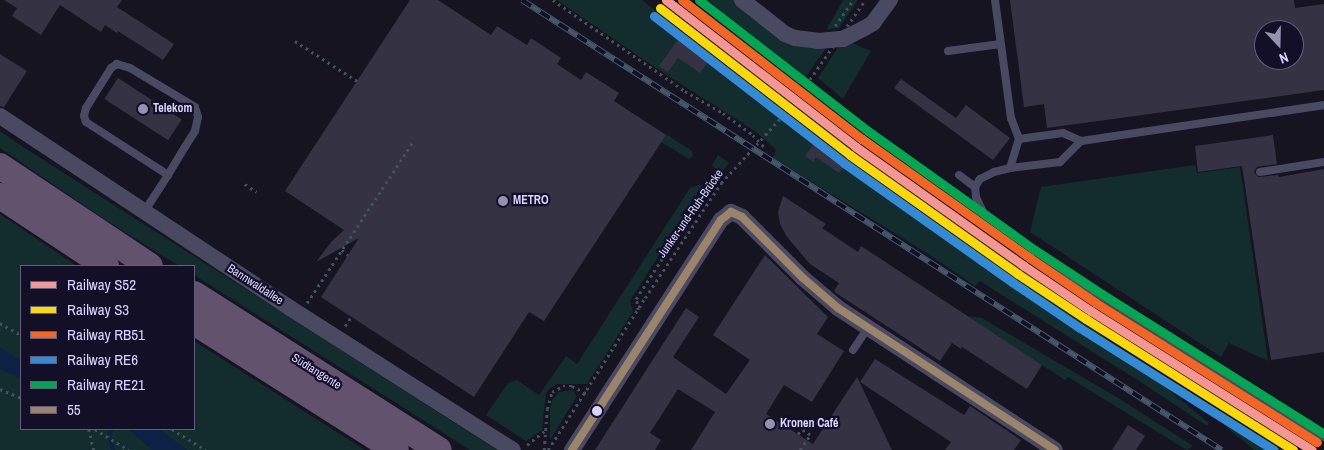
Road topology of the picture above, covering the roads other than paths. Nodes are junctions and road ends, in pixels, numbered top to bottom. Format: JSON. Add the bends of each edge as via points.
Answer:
{"nodes":[{"id":1,"x":742,"y":0,"type":"edge"},
{"id":2,"x":890,"y":0,"type":"edge"},
{"id":3,"x":995,"y":0,"type":"edge"},
{"id":4,"x":1001,"y":44,"type":"junction"},
{"id":5,"x":948,"y":51,"type":"dead end"},
{"id":6,"x":1324,"y":105,"type":"edge"},
{"id":7,"x":0,"y":116,"type":"edge"},
{"id":8,"x":1019,"y":139,"type":"junction"},
{"id":9,"x":1081,"y":142,"type":"junction"},
{"id":10,"x":1324,"y":162,"type":"edge"},
{"id":11,"x":0,"y":166,"type":"edge"},
{"id":12,"x":1010,"y":168,"type":"junction"},
{"id":13,"x":1260,"y":172,"type":"dead end"},
{"id":14,"x":168,"y":175,"type":"junction"},
{"id":15,"x":959,"y":175,"type":"dead end"},
{"id":16,"x":976,"y":187,"type":"junction"},
{"id":17,"x":0,"y":196,"type":"edge"},
{"id":18,"x":144,"y":212,"type":"junction"},
{"id":19,"x":104,"y":265,"type":"edge"},
{"id":20,"x":148,"y":265,"type":"edge"},
{"id":21,"x":195,"y":295,"type":"edge"},
{"id":22,"x":195,"y":323,"type":"edge"},
{"id":23,"x":868,"y":328,"type":"junction"},
{"id":24,"x":853,"y":350,"type":"dead end"},
{"id":25,"x":1324,"y":437,"type":"edge"},
{"id":26,"x":1032,"y":444,"type":"edge"},
{"id":27,"x":511,"y":449,"type":"edge"},
{"id":28,"x":396,"y":450,"type":"edge"},
{"id":29,"x":439,"y":450,"type":"edge"},
{"id":30,"x":572,"y":450,"type":"edge"},
{"id":31,"x":1055,"y":450,"type":"edge"}],
"edges":[{"from":1,"to":2,"type":"street","via":[[785,34],[807,41],[831,41],[852,35],[868,26]]},
{"from":3,"to":4,"type":"lane"},
{"from":4,"to":5,"type":"lane"},
{"from":4,"to":8,"type":"lane","via":[[1011,118]]},
{"from":6,"to":9,"type":"lane"},
{"from":7,"to":18,"type":"street","name":"Bannwaldallee"},
{"from":8,"to":9,"type":"lane","via":[[1063,133]]},
{"from":8,"to":12,"type":"lane"},
{"from":9,"to":12,"type":"lane","via":[[1060,162]]},
{"from":10,"to":13,"type":"lane"},
{"from":11,"to":20,"type":"highway"},
{"from":12,"to":16,"type":"lane","via":[[980,179]]},
{"from":14,"to":14,"type":"lane","via":[[86,122],[86,108],[111,68],[117,64],[130,68],[194,107],[198,117],[195,131]]},
{"from":14,"to":18,"type":"lane"},
{"from":15,"to":16,"type":"lane"},
{"from":16,"to":25,"type":"lane","via":[[978,206],[991,221],[1085,286]]},
{"from":17,"to":19,"type":"highway"},
{"from":18,"to":27,"type":"street","name":"Bannwaldallee"},
{"from":21,"to":29,"type":"highway","name":"Südtangente"},
{"from":22,"to":28,"type":"highway","name":"Südtangente"},
{"from":23,"to":24,"type":"lane"},
{"from":23,"to":26,"type":"street"},
{"from":23,"to":30,"type":"street","via":[[821,294],[742,217],[731,212],[721,220]]},
{"from":26,"to":31,"type":"street"}]}
